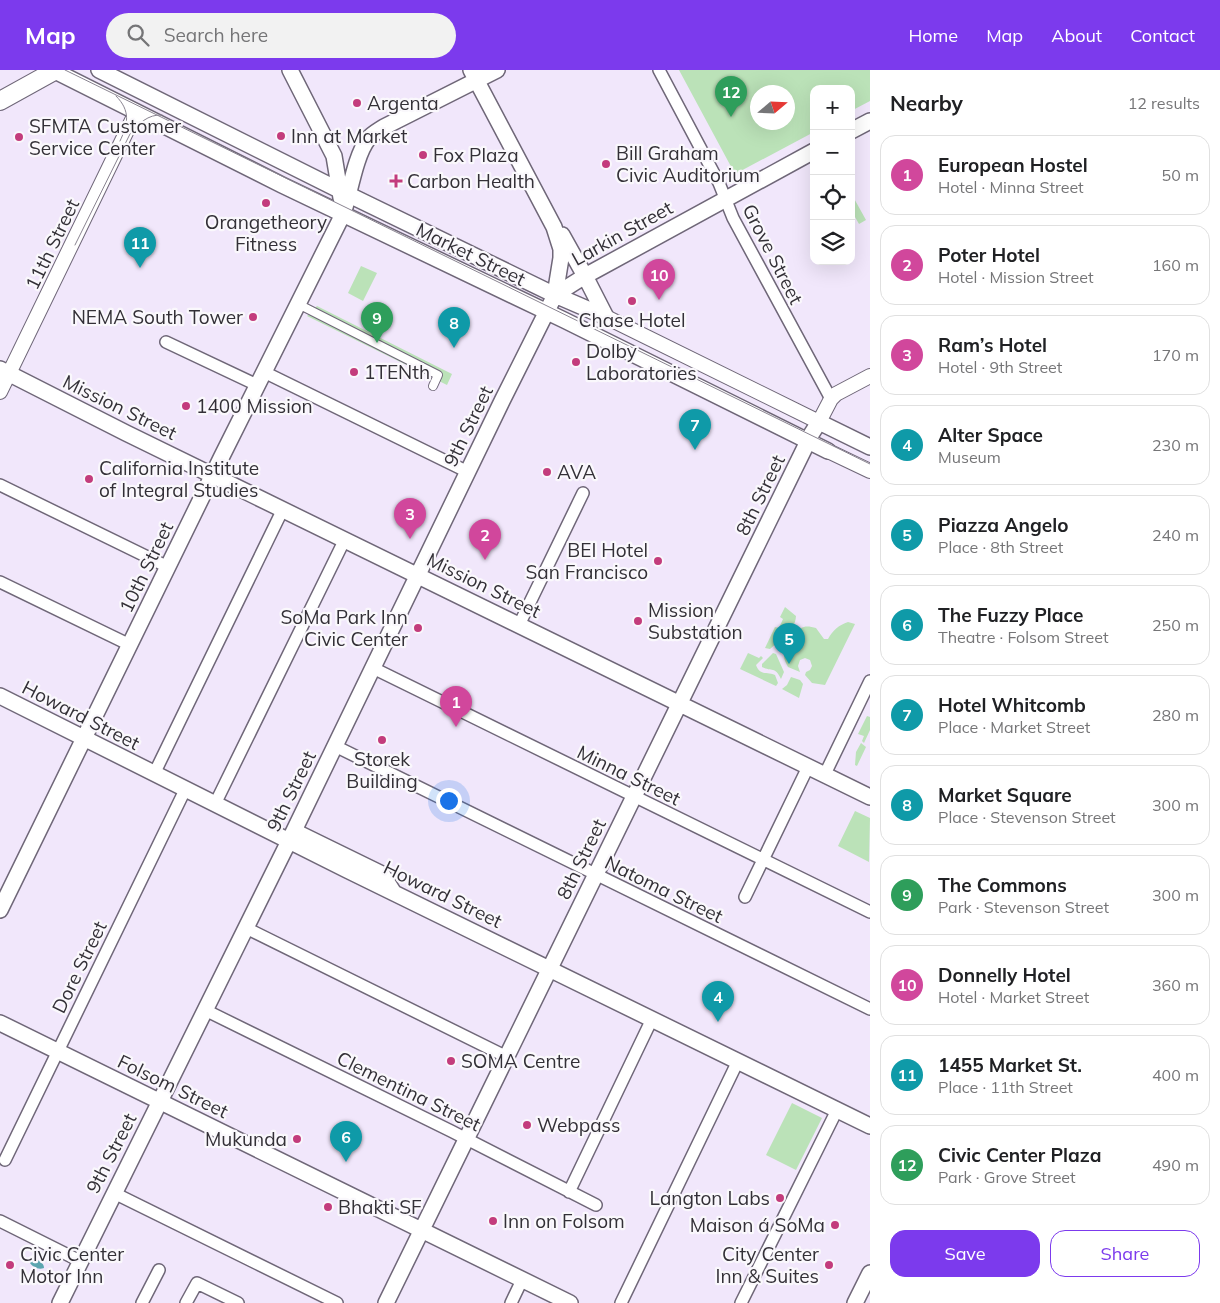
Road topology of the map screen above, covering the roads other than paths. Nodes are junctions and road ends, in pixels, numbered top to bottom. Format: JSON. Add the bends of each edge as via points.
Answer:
{"nodes":[{"id":1,"x":56,"y":70,"type":"edge"},
{"id":2,"x":99,"y":70,"type":"edge"},
{"id":3,"x":290,"y":70,"type":"edge"},
{"id":4,"x":497,"y":70,"type":"edge"},
{"id":5,"x":659,"y":70,"type":"edge"},
{"id":6,"x":474,"y":75,"type":"edge"},
{"id":7,"x":0,"y":100,"type":"edge"},
{"id":8,"x":136,"y":112,"type":"junction"},
{"id":9,"x":870,"y":121,"type":"edge"},
{"id":10,"x":853,"y":130,"type":"edge"},
{"id":11,"x":810,"y":153,"type":"edge"},
{"id":12,"x":345,"y":192,"type":"junction"},
{"id":13,"x":726,"y":200,"type":"junction"},
{"id":14,"x":547,"y":213,"type":"junction"},
{"id":15,"x":343,"y":214,"type":"junction"},
{"id":16,"x":586,"y":276,"type":"junction"},
{"id":17,"x":555,"y":295,"type":"junction"},
{"id":18,"x":298,"y":304,"type":"junction"},
{"id":19,"x":546,"y":312,"type":"junction"},
{"id":20,"x":606,"y":317,"type":"junction"},
{"id":21,"x":166,"y":342,"type":"dead end"},
{"id":22,"x":4,"y":372,"type":"edge"},
{"id":23,"x":870,"y":376,"type":"edge"},
{"id":24,"x":261,"y":379,"type":"junction"},
{"id":25,"x":433,"y":386,"type":"dead end"},
{"id":26,"x":0,"y":392,"type":"edge"},
{"id":27,"x":831,"y":399,"type":"junction"},
{"id":28,"x":813,"y":432,"type":"junction"},
{"id":29,"x":870,"y":447,"type":"edge"},
{"id":30,"x":828,"y":450,"type":"joint"},
{"id":31,"x":870,"y":471,"type":"edge"},
{"id":32,"x":468,"y":472,"type":"junction"},
{"id":33,"x":213,"y":475,"type":"junction"},
{"id":34,"x":0,"y":485,"type":"edge"},
{"id":35,"x":583,"y":493,"type":"dead end"},
{"id":36,"x":283,"y":509,"type":"junction"},
{"id":37,"x":345,"y":540,"type":"junction"},
{"id":38,"x":168,"y":567,"type":"junction"},
{"id":39,"x":418,"y":575,"type":"junction"},
{"id":40,"x":0,"y":582,"type":"edge"},
{"id":41,"x":519,"y":625,"type":"junction"},
{"id":42,"x":130,"y":646,"type":"junction"},
{"id":43,"x":373,"y":668,"type":"junction"},
{"id":44,"x":870,"y":681,"type":"edge"},
{"id":45,"x":0,"y":696,"type":"edge"},
{"id":46,"x":680,"y":703,"type":"junction"},
{"id":47,"x":84,"y":738,"type":"junction"},
{"id":48,"x":335,"y":746,"type":"junction"},
{"id":49,"x":808,"y":767,"type":"junction"},
{"id":50,"x":154,"y":774,"type":"junction"},
{"id":51,"x":825,"y":774,"type":"junction"},
{"id":52,"x":185,"y":790,"type":"junction"},
{"id":53,"x":634,"y":797,"type":"junction"},
{"id":54,"x":870,"y":797,"type":"edge"},
{"id":55,"x":215,"y":804,"type":"junction"},
{"id":56,"x":292,"y":836,"type":"junction"},
{"id":57,"x":763,"y":860,"type":"junction"},
{"id":58,"x":596,"y":875,"type":"junction"},
{"id":59,"x":745,"y":897,"type":"dead end"},
{"id":60,"x":0,"y":910,"type":"edge"},
{"id":61,"x":870,"y":912,"type":"edge"},
{"id":62,"x":246,"y":928,"type":"junction"},
{"id":63,"x":550,"y":969,"type":"junction"},
{"id":64,"x":870,"y":1009,"type":"edge"},
{"id":65,"x":205,"y":1010,"type":"junction"},
{"id":66,"x":652,"y":1019,"type":"junction"},
{"id":67,"x":0,"y":1023,"type":"edge"},
{"id":68,"x":57,"y":1051,"type":"junction"},
{"id":69,"x":507,"y":1057,"type":"junction"},
{"id":70,"x":738,"y":1061,"type":"junction"},
{"id":71,"x":160,"y":1102,"type":"junction"},
{"id":72,"x":837,"y":1110,"type":"junction"},
{"id":73,"x":870,"y":1126,"type":"edge"},
{"id":74,"x":467,"y":1139,"type":"junction"},
{"id":75,"x":4,"y":1160,"type":"dead end"},
{"id":76,"x":569,"y":1192,"type":"junction"},
{"id":77,"x":114,"y":1193,"type":"junction"},
{"id":78,"x":596,"y":1205,"type":"dead end"},
{"id":79,"x":0,"y":1221,"type":"edge"},
{"id":80,"x":422,"y":1230,"type":"junction"},
{"id":81,"x":80,"y":1261,"type":"junction"},
{"id":82,"x":158,"y":1270,"type":"dead end"},
{"id":83,"x":870,"y":1273,"type":"edge"},
{"id":84,"x":522,"y":1280,"type":"junction"},
{"id":85,"x":60,"y":1303,"type":"edge"},
{"id":86,"x":142,"y":1303,"type":"edge"},
{"id":87,"x":186,"y":1303,"type":"edge"},
{"id":88,"x":238,"y":1303,"type":"edge"},
{"id":89,"x":337,"y":1303,"type":"edge"},
{"id":90,"x":386,"y":1303,"type":"edge"},
{"id":91,"x":511,"y":1303,"type":"edge"},
{"id":92,"x":570,"y":1303,"type":"edge"},
{"id":93,"x":621,"y":1303,"type":"edge"},
{"id":94,"x":741,"y":1303,"type":"edge"},
{"id":95,"x":855,"y":1303,"type":"edge"}],
"edges":[{"from":1,"to":7,"type":"highway"},
{"from":1,"to":8,"type":"main road","name":"Market Street"},
{"from":2,"to":12,"type":"main road","name":"Market Street"},
{"from":3,"to":12,"type":"main road","via":[[334,156]]},
{"from":4,"to":6,"type":"main road","name":"10th Street"},
{"from":5,"to":13,"type":"street","name":"Grove Street"},
{"from":6,"to":12,"type":"main road","name":"10th Street","via":[[369,138]]},
{"from":6,"to":14,"type":"main road"},
{"from":8,"to":15,"type":"main road","name":"Market Street"},
{"from":8,"to":22,"type":"street","name":"11th Street"},
{"from":9,"to":10,"type":"main road"},
{"from":11,"to":13,"type":"main road","name":"Larkin Street"},
{"from":12,"to":15,"type":"main road","name":"10th Street"},
{"from":12,"to":17,"type":"main road","name":"Market Street"},
{"from":13,"to":16,"type":"main road","name":"Larkin Street"},
{"from":13,"to":27,"type":"street","name":"Grove Street"},
{"from":14,"to":16,"type":"main road"},
{"from":14,"to":17,"type":"main road","via":[[561,249]]},
{"from":15,"to":18,"type":"main road","name":"10th Street"},
{"from":15,"to":19,"type":"main road","name":"Market Street"},
{"from":16,"to":17,"type":"main road","name":"Larkin Street"},
{"from":16,"to":20,"type":"main road"},
{"from":17,"to":19,"type":"main road","name":"9th Street"},
{"from":17,"to":20,"type":"main road","name":"Market Street"},
{"from":18,"to":24,"type":"main road","name":"10th Street"},
{"from":18,"to":25,"type":"street","via":[[438,375]]},
{"from":19,"to":28,"type":"main road","name":"Market Street"},
{"from":19,"to":32,"type":"main road","name":"9th Street"},
{"from":20,"to":28,"type":"street","name":"Market Street"},
{"from":21,"to":24,"type":"street"},
{"from":22,"to":26,"type":"street","name":"11th Street"},
{"from":22,"to":33,"type":"main road","name":"Mission Street"},
{"from":23,"to":27,"type":"street"},
{"from":24,"to":32,"type":"street"},
{"from":24,"to":33,"type":"main road","name":"10th Street"},
{"from":27,"to":28,"type":"street"},
{"from":28,"to":29,"type":"main road","name":"Market Street"},
{"from":28,"to":30,"type":"main road","name":"Market Street"},
{"from":28,"to":46,"type":"main road","name":"8th Street"},
{"from":30,"to":31,"type":"street","name":"Market Street"},
{"from":32,"to":39,"type":"main road","name":"9th Street"},
{"from":33,"to":36,"type":"main road","name":"Mission Street"},
{"from":33,"to":38,"type":"main road","name":"10th Street"},
{"from":34,"to":38,"type":"street"},
{"from":35,"to":41,"type":"street"},
{"from":36,"to":37,"type":"main road","name":"Mission Street"},
{"from":36,"to":50,"type":"street"},
{"from":37,"to":39,"type":"main road","name":"Mission Street"},
{"from":37,"to":55,"type":"street"},
{"from":38,"to":42,"type":"main road","name":"10th Street"},
{"from":39,"to":41,"type":"main road","name":"Mission Street"},
{"from":39,"to":43,"type":"main road","name":"9th Street"},
{"from":40,"to":42,"type":"street"},
{"from":41,"to":46,"type":"main road","name":"Mission Street"},
{"from":42,"to":47,"type":"main road","name":"10th Street"},
{"from":43,"to":48,"type":"main road","name":"9th Street"},
{"from":43,"to":53,"type":"street","name":"Minna Street"},
{"from":44,"to":51,"type":"street"},
{"from":45,"to":47,"type":"main road","name":"Howard Street"},
{"from":46,"to":49,"type":"main road","name":"Mission Street"},
{"from":46,"to":53,"type":"main road","name":"8th Street"},
{"from":47,"to":50,"type":"main road","name":"Howard Street"},
{"from":47,"to":60,"type":"main road","name":"10th Street"},
{"from":48,"to":56,"type":"main road","name":"9th Street"},
{"from":48,"to":58,"type":"street","name":"Natoma Street"},
{"from":49,"to":51,"type":"main road","name":"Mission Street"},
{"from":49,"to":57,"type":"street"},
{"from":50,"to":52,"type":"main road","name":"Howard Street"},
{"from":51,"to":54,"type":"main road","name":"Mission Street"},
{"from":52,"to":55,"type":"main road","name":"Howard Street"},
{"from":52,"to":68,"type":"street","name":"Dore Street"},
{"from":53,"to":57,"type":"street","name":"Minna Street"},
{"from":53,"to":58,"type":"main road","name":"8th Street"},
{"from":55,"to":56,"type":"main road","name":"Howard Street"},
{"from":56,"to":62,"type":"main road","name":"9th Street"},
{"from":56,"to":63,"type":"main road","name":"Howard Street","via":[[394,893]]},
{"from":57,"to":59,"type":"street"},
{"from":57,"to":61,"type":"street","name":"Minna Street"},
{"from":58,"to":63,"type":"main road","name":"8th Street"},
{"from":58,"to":64,"type":"street","name":"Natoma Street"},
{"from":62,"to":65,"type":"main road","name":"9th Street"},
{"from":62,"to":69,"type":"street"},
{"from":63,"to":66,"type":"main road","name":"Howard Street"},
{"from":63,"to":69,"type":"main road","name":"8th Street"},
{"from":65,"to":71,"type":"main road","name":"9th Street"},
{"from":65,"to":74,"type":"street","name":"Clementina Street"},
{"from":66,"to":70,"type":"main road","name":"Howard Street"},
{"from":66,"to":76,"type":"street"},
{"from":67,"to":68,"type":"main road","name":"Folsom Street"},
{"from":68,"to":71,"type":"main road","name":"Folsom Street"},
{"from":68,"to":75,"type":"street","name":"Dore Street"},
{"from":69,"to":74,"type":"main road","name":"8th Street"},
{"from":70,"to":72,"type":"main road","name":"Howard Street"},
{"from":70,"to":93,"type":"street"},
{"from":71,"to":77,"type":"main road","name":"9th Street"},
{"from":71,"to":80,"type":"main road","name":"Folsom Street"},
{"from":72,"to":73,"type":"main road","name":"Howard Street"},
{"from":72,"to":94,"type":"street"},
{"from":74,"to":76,"type":"street","name":"Clementina Street"},
{"from":74,"to":80,"type":"main road","name":"8th Street"},
{"from":76,"to":78,"type":"street","name":"Clementina Street"},
{"from":77,"to":81,"type":"main road","name":"9th Street"},
{"from":77,"to":89,"type":"street"},
{"from":79,"to":81,"type":"street"},
{"from":80,"to":84,"type":"main road","name":"Folsom Street"},
{"from":80,"to":90,"type":"main road","name":"8th Street"},
{"from":81,"to":85,"type":"main road","name":"9th Street"},
{"from":82,"to":86,"type":"street"},
{"from":83,"to":95,"type":"main road"},
{"from":84,"to":91,"type":"street"},
{"from":84,"to":92,"type":"main road","name":"Folsom Street"},
{"from":87,"to":88,"type":"street","via":[[197,1283]]}]}
